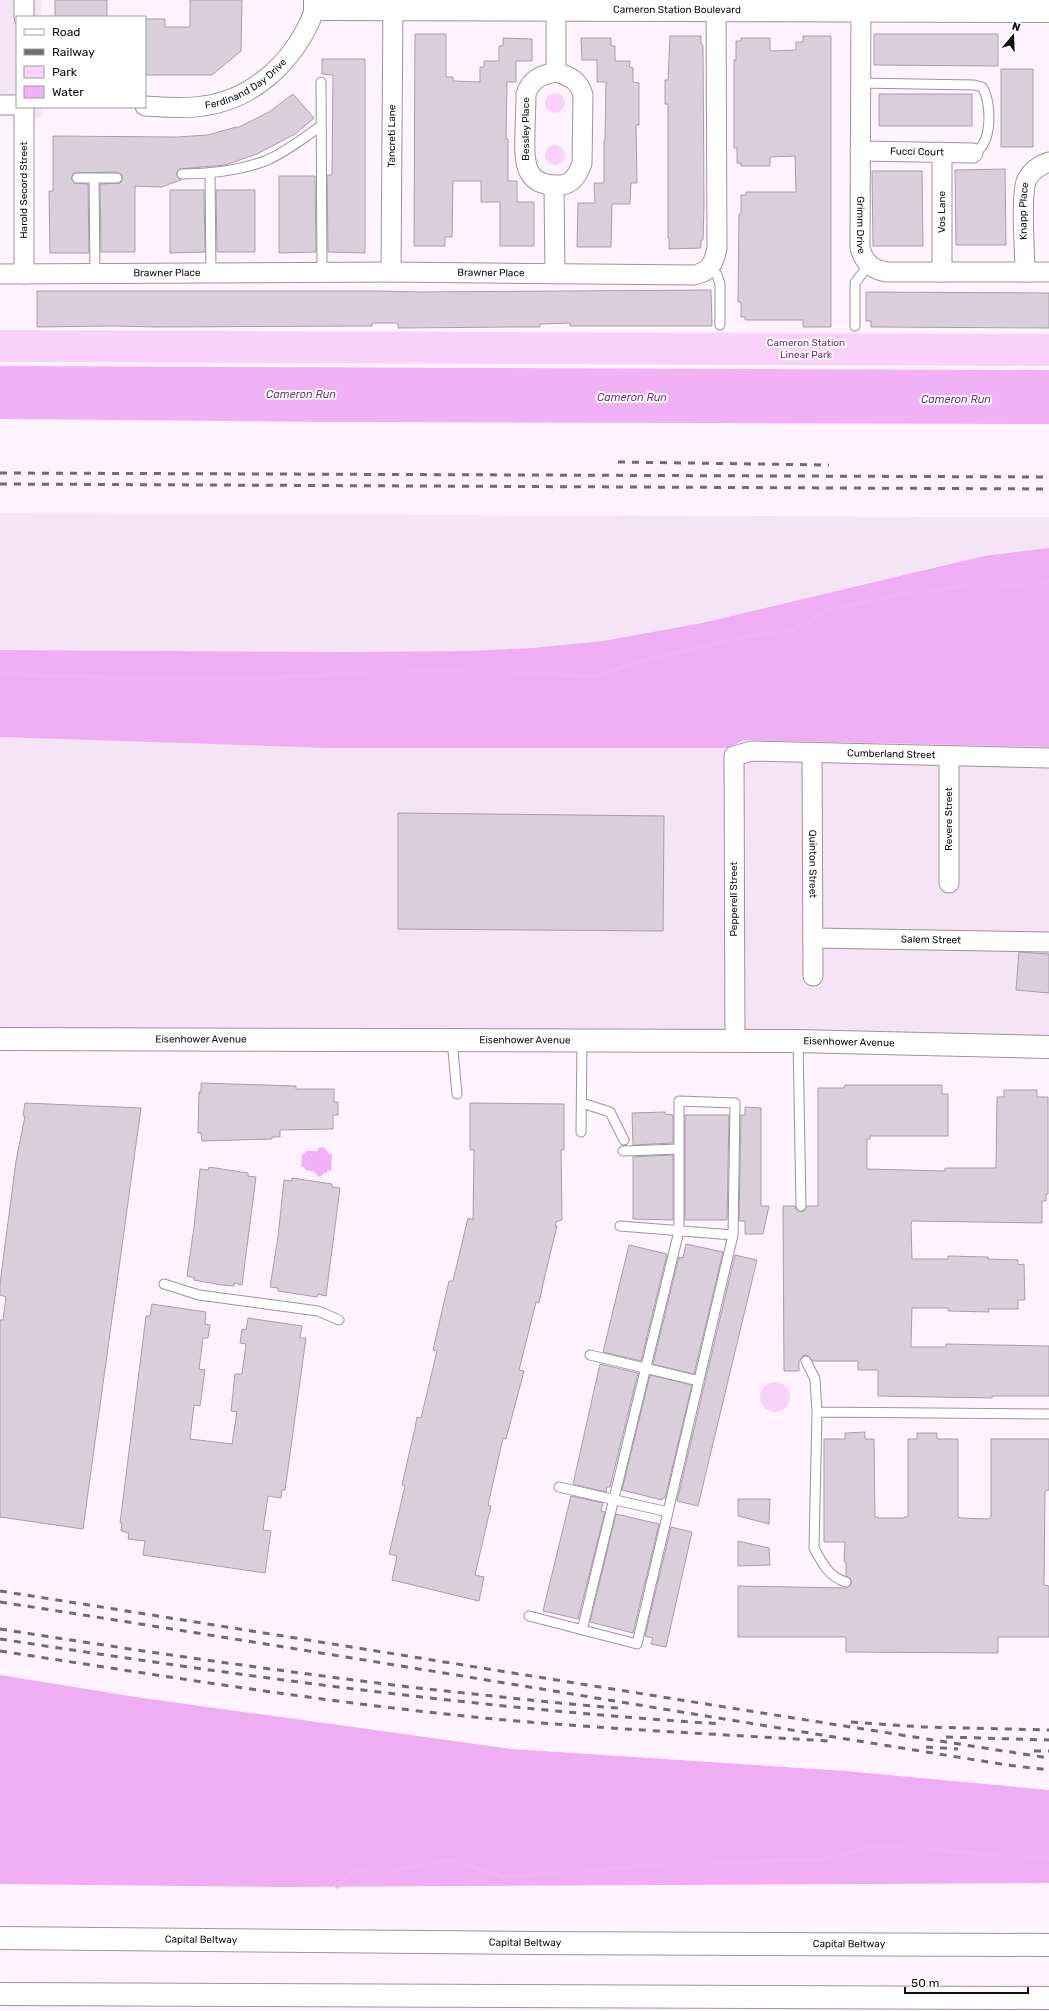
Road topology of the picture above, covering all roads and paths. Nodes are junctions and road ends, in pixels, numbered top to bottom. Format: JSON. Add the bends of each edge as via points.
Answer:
{"nodes":[{"id":1,"x":24,"y":0,"type":"edge"},
{"id":2,"x":315,"y":5,"type":"edge"},
{"id":3,"x":393,"y":5,"type":"edge"},
{"id":4,"x":556,"y":5,"type":"edge"},
{"id":5,"x":716,"y":5,"type":"edge"},
{"id":6,"x":861,"y":5,"type":"edge"},
{"id":7,"x":1049,"y":11,"type":"edge"},
{"id":8,"x":24,"y":16,"type":"edge"},
{"id":9,"x":556,"y":72,"type":"junction"},
{"id":10,"x":321,"y":82,"type":"dead end"},
{"id":11,"x":860,"y":83,"type":"junction"},
{"id":12,"x":0,"y":104,"type":"edge"},
{"id":13,"x":16,"y":105,"type":"edge"},
{"id":14,"x":146,"y":106,"type":"edge"},
{"id":15,"x":24,"y":108,"type":"edge"},
{"id":16,"x":321,"y":126,"type":"junction"},
{"id":17,"x":860,"y":151,"type":"junction"},
{"id":18,"x":942,"y":152,"type":"junction"},
{"id":19,"x":973,"y":153,"type":"joint"},
{"id":20,"x":1049,"y":162,"type":"edge"},
{"id":21,"x":182,"y":174,"type":"dead end"},
{"id":22,"x":210,"y":174,"type":"junction"},
{"id":23,"x":77,"y":178,"type":"dead end"},
{"id":24,"x":94,"y":178,"type":"junction"},
{"id":25,"x":117,"y":178,"type":"dead end"},
{"id":26,"x":554,"y":186,"type":"junction"},
{"id":27,"x":869,"y":264,"type":"junction"},
{"id":28,"x":710,"y":268,"type":"junction"},
{"id":29,"x":391,"y":272,"type":"junction"},
{"id":30,"x":942,"y":272,"type":"junction"},
{"id":31,"x":1025,"y":272,"type":"junction"},
{"id":32,"x":1049,"y":272,"type":"edge"},
{"id":33,"x":211,"y":273,"type":"junction"},
{"id":34,"x":322,"y":273,"type":"junction"},
{"id":35,"x":0,"y":274,"type":"edge"},
{"id":36,"x":24,"y":274,"type":"junction"},
{"id":37,"x":95,"y":274,"type":"junction"},
{"id":38,"x":555,"y":274,"type":"junction"},
{"id":39,"x":720,"y":325,"type":"dead end"},
{"id":40,"x":855,"y":326,"type":"dead end"},
{"id":41,"x":812,"y":752,"type":"junction"},
{"id":42,"x":734,"y":756,"type":"joint"},
{"id":43,"x":950,"y":756,"type":"junction"},
{"id":44,"x":1049,"y":758,"type":"edge"},
{"id":45,"x":949,"y":883,"type":"dead end"},
{"id":46,"x":813,"y":938,"type":"junction"},
{"id":47,"x":1049,"y":942,"type":"edge"},
{"id":48,"x":813,"y":976,"type":"dead end"},
{"id":49,"x":0,"y":1039,"type":"edge"},
{"id":50,"x":452,"y":1040,"type":"junction"},
{"id":51,"x":582,"y":1041,"type":"junction"},
{"id":52,"x":735,"y":1041,"type":"junction"},
{"id":53,"x":798,"y":1041,"type":"junction"},
{"id":54,"x":1049,"y":1047,"type":"edge"},
{"id":55,"x":457,"y":1094,"type":"dead end"},
{"id":56,"x":582,"y":1103,"type":"junction"},
{"id":57,"x":581,"y":1132,"type":"dead end"},
{"id":58,"x":624,"y":1140,"type":"dead end"},
{"id":59,"x":679,"y":1148,"type":"junction"},
{"id":60,"x":623,"y":1151,"type":"dead end"},
{"id":61,"x":800,"y":1206,"type":"dead end"},
{"id":62,"x":620,"y":1226,"type":"dead end"},
{"id":63,"x":679,"y":1232,"type":"junction"},
{"id":64,"x":733,"y":1235,"type":"junction"},
{"id":65,"x":164,"y":1284,"type":"dead end"},
{"id":66,"x":339,"y":1320,"type":"dead end"},
{"id":67,"x":590,"y":1355,"type":"dead end"},
{"id":68,"x":806,"y":1361,"type":"dead end"},
{"id":69,"x":646,"y":1368,"type":"junction"},
{"id":70,"x":698,"y":1381,"type":"junction"},
{"id":71,"x":817,"y":1412,"type":"junction"},
{"id":72,"x":1049,"y":1414,"type":"edge"},
{"id":73,"x":559,"y":1487,"type":"dead end"},
{"id":74,"x":614,"y":1499,"type":"junction"},
{"id":75,"x":668,"y":1512,"type":"junction"},
{"id":76,"x":846,"y":1582,"type":"dead end"},
{"id":77,"x":529,"y":1616,"type":"dead end"},
{"id":78,"x":582,"y":1630,"type":"junction"},
{"id":79,"x":0,"y":1938,"type":"edge"},
{"id":80,"x":1049,"y":1940,"type":"edge"},
{"id":81,"x":935,"y":1944,"type":"junction"},
{"id":82,"x":1049,"y":1945,"type":"edge"},
{"id":83,"x":0,"y":1994,"type":"edge"},
{"id":84,"x":1049,"y":1998,"type":"edge"}],
"edges":[{"from":1,"to":8,"type":"street"},
{"from":2,"to":3,"type":"main road","name":"Cameron Station Boulevard"},
{"from":2,"to":14,"type":"street","name":"Ferdinand Day Drive","via":[[300,40],[290,55],[262,83],[244,93],[204,106]]},
{"from":3,"to":4,"type":"main road","name":"Cameron Station Boulevard"},
{"from":3,"to":29,"type":"street","name":"Tancreti Lane"},
{"from":4,"to":5,"type":"main road","name":"Cameron Station Boulevard"},
{"from":4,"to":9,"type":"street"},
{"from":5,"to":6,"type":"main road","name":"Cameron Station Boulevard"},
{"from":5,"to":28,"type":"street","via":[[717,248]]},
{"from":6,"to":7,"type":"main road","name":"Cameron Station Boulevard"},
{"from":6,"to":11,"type":"street","name":"Grimm Drive"},
{"from":9,"to":26,"type":"street","via":[[575,80],[582,88],[582,162],[580,170],[569,183]]},
{"from":9,"to":26,"type":"street","name":"Bessley Place","via":[[538,77],[528,87],[524,160],[537,181]]},
{"from":10,"to":16,"type":"lane"},
{"from":11,"to":17,"type":"street","name":"Grimm Drive"},
{"from":11,"to":19,"type":"lane","via":[[982,87],[988,102],[987,139],[983,147]]},
{"from":12,"to":13,"type":"street"},
{"from":15,"to":36,"type":"street","name":"Harold Secord Street"},
{"from":16,"to":22,"type":"lane","via":[[265,160]]},
{"from":16,"to":34,"type":"lane"},
{"from":17,"to":18,"type":"street","name":"Fucci Court"},
{"from":17,"to":27,"type":"street","name":"Grimm Drive","via":[[860,248]]},
{"from":18,"to":19,"type":"street","name":"Fucci Court"},
{"from":18,"to":30,"type":"street","name":"Vos Lane"},
{"from":20,"to":31,"type":"street","name":"Knapp Place","via":[[1040,165],[1030,174],[1024,188]]},
{"from":21,"to":22,"type":"lane"},
{"from":22,"to":33,"type":"lane"},
{"from":23,"to":24,"type":"lane"},
{"from":24,"to":25,"type":"lane"},
{"from":24,"to":37,"type":"lane"},
{"from":26,"to":38,"type":"street"},
{"from":27,"to":30,"type":"street","name":"Grimm Drive","via":[[887,272]]},
{"from":27,"to":40,"type":"lane","via":[[855,283]]},
{"from":28,"to":38,"type":"street","name":"Brawner Place","via":[[704,273],[694,275]]},
{"from":28,"to":39,"type":"lane","via":[[717,275],[720,284]]},
{"from":29,"to":34,"type":"street","name":"Brawner Place"},
{"from":29,"to":38,"type":"street","name":"Brawner Place"},
{"from":30,"to":31,"type":"street","name":"Grimm Drive"},
{"from":31,"to":32,"type":"street","name":"Grimm Drive"},
{"from":33,"to":34,"type":"street","name":"Brawner Place"},
{"from":33,"to":37,"type":"street","name":"Brawner Place"},
{"from":35,"to":36,"type":"street","name":"Brawner Place"},
{"from":36,"to":37,"type":"street","name":"Brawner Place"},
{"from":41,"to":42,"type":"street","name":"Cumberland Street","via":[[752,751]]},
{"from":41,"to":43,"type":"street","name":"Cumberland Street"},
{"from":41,"to":46,"type":"street","name":"Quinton Street"},
{"from":42,"to":52,"type":"street","name":"Pepperell Street"},
{"from":43,"to":44,"type":"street","name":"Cumberland Street"},
{"from":43,"to":45,"type":"street","name":"Revere Street"},
{"from":46,"to":47,"type":"street","name":"Salem Street"},
{"from":46,"to":48,"type":"street","name":"Quinton Street"},
{"from":49,"to":50,"type":"main road","name":"Eisenhower Avenue"},
{"from":50,"to":51,"type":"main road","name":"Eisenhower Avenue"},
{"from":50,"to":55,"type":"lane"},
{"from":51,"to":52,"type":"main road","name":"Eisenhower Avenue"},
{"from":51,"to":56,"type":"lane"},
{"from":52,"to":53,"type":"main road","name":"Eisenhower Avenue"},
{"from":53,"to":54,"type":"main road","name":"Eisenhower Avenue"},
{"from":53,"to":61,"type":"lane"},
{"from":56,"to":57,"type":"lane"},
{"from":56,"to":58,"type":"lane","via":[[610,1112]]},
{"from":59,"to":60,"type":"lane"},
{"from":59,"to":63,"type":"lane"},
{"from":59,"to":64,"type":"lane","via":[[679,1101],[735,1103]]},
{"from":62,"to":63,"type":"lane"},
{"from":63,"to":64,"type":"lane"},
{"from":63,"to":69,"type":"lane"},
{"from":64,"to":70,"type":"lane"},
{"from":65,"to":66,"type":"lane","via":[[199,1295],[318,1311]]},
{"from":67,"to":69,"type":"lane"},
{"from":68,"to":71,"type":"lane","via":[[815,1379]]},
{"from":69,"to":70,"type":"lane"},
{"from":69,"to":74,"type":"lane"},
{"from":70,"to":75,"type":"lane"},
{"from":71,"to":72,"type":"lane"},
{"from":71,"to":76,"type":"lane","via":[[814,1548],[828,1571],[836,1579]]},
{"from":73,"to":74,"type":"lane"},
{"from":74,"to":75,"type":"lane"},
{"from":74,"to":78,"type":"lane"},
{"from":75,"to":78,"type":"lane","via":[[637,1644]]},
{"from":77,"to":78,"type":"lane"},
{"from":79,"to":81,"type":"main road","name":"Capital Beltway"},
{"from":80,"to":81,"type":"main road"},
{"from":81,"to":82,"type":"main road","name":"Capital Beltway"},
{"from":83,"to":84,"type":"main road"}]}
